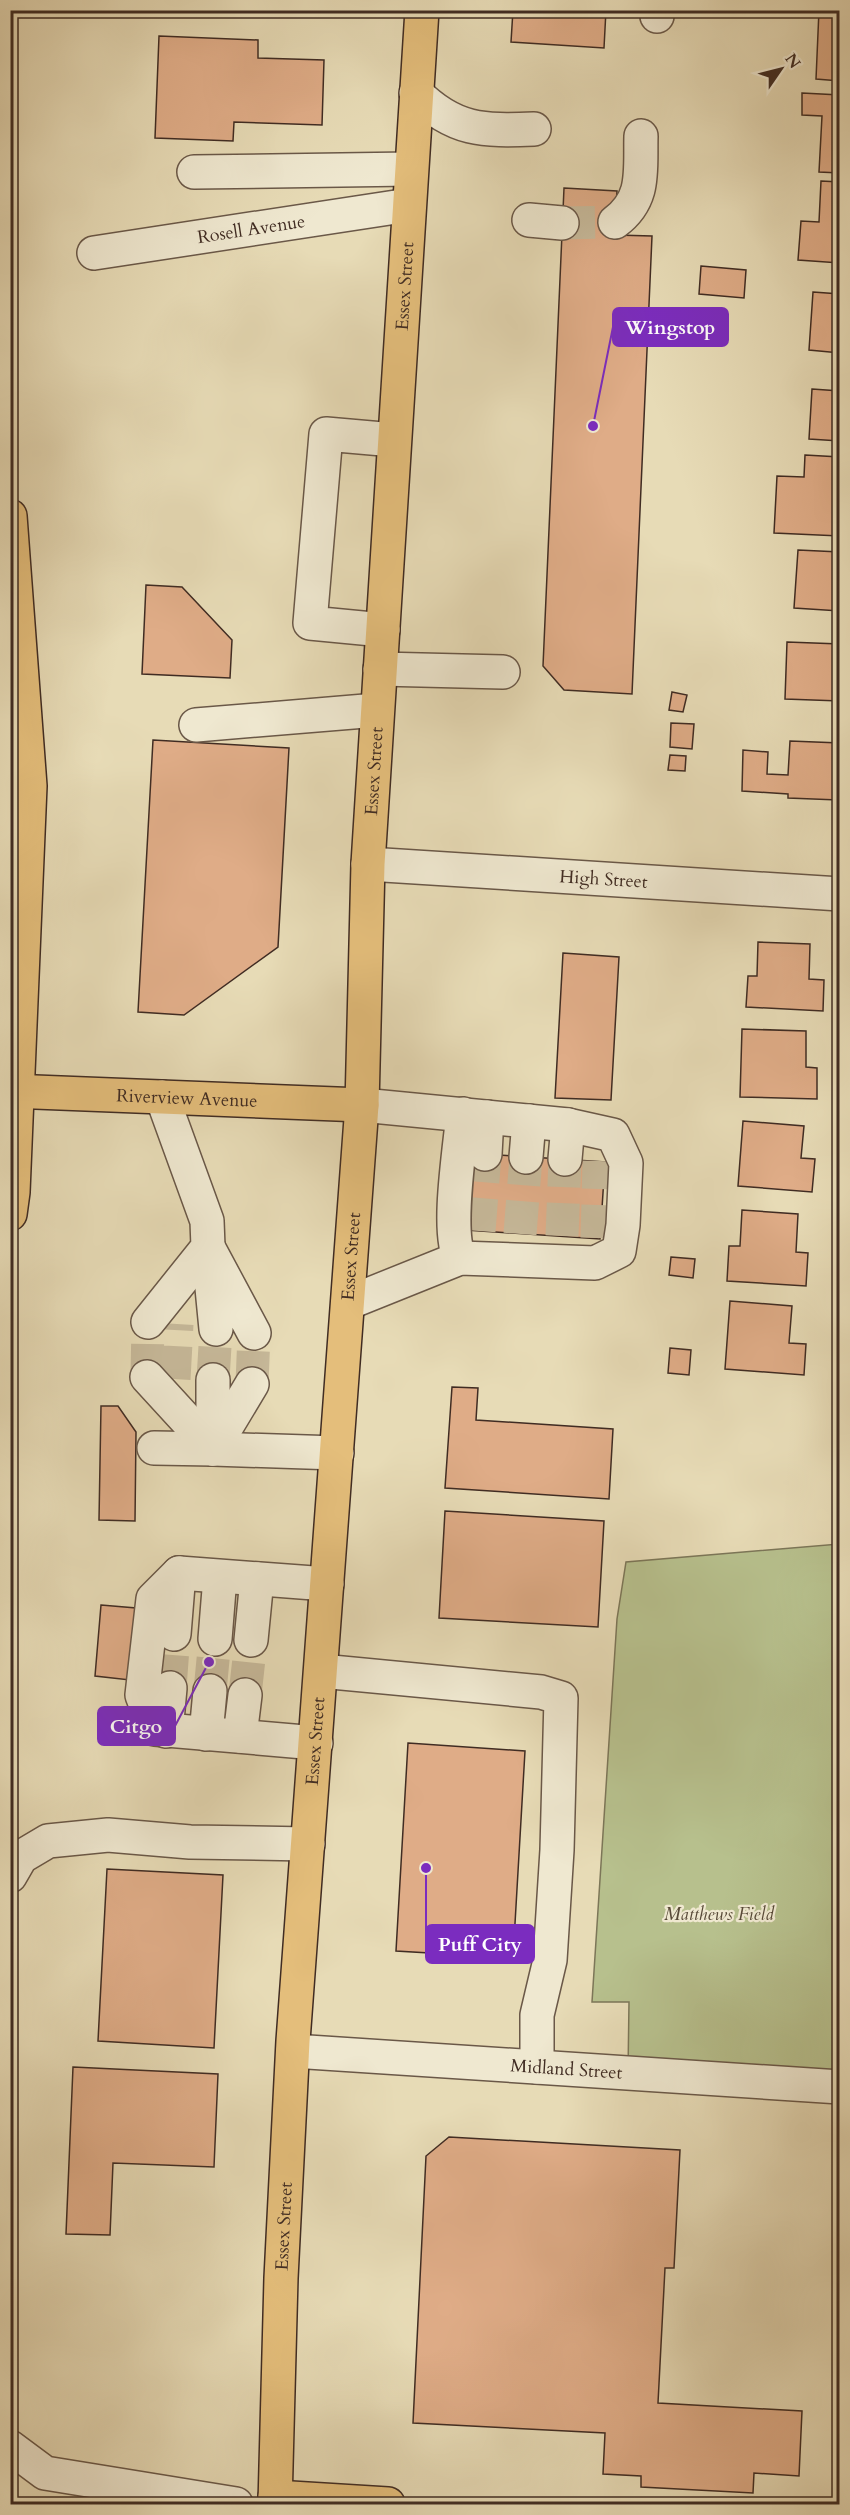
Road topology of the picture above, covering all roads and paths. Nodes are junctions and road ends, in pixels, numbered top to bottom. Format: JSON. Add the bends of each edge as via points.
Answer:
{"nodes":[{"id":1,"x":422,"y":10,"type":"edge"},
{"id":2,"x":416,"y":93,"type":"junction"},
{"id":3,"x":534,"y":129,"type":"dead end"},
{"id":4,"x":641,"y":136,"type":"dead end"},
{"id":5,"x":411,"y":168,"type":"junction"},
{"id":6,"x":194,"y":172,"type":"dead end"},
{"id":7,"x":409,"y":205,"type":"junction"},
{"id":8,"x":529,"y":220,"type":"dead end"},
{"id":9,"x":615,"y":222,"type":"dead end"},
{"id":10,"x":562,"y":223,"type":"tunnel mouth"},
{"id":11,"x":94,"y":253,"type":"dead end"},
{"id":12,"x":394,"y":440,"type":"junction"},
{"id":13,"x":10,"y":516,"type":"edge"},
{"id":14,"x":382,"y":630,"type":"junction"},
{"id":15,"x":380,"y":669,"type":"junction"},
{"id":16,"x":503,"y":672,"type":"dead end"},
{"id":17,"x":377,"y":710,"type":"junction"},
{"id":18,"x":196,"y":725,"type":"dead end"},
{"id":19,"x":368,"y":864,"type":"junction"},
{"id":20,"x":840,"y":894,"type":"edge"},
{"id":21,"x":14,"y":1092,"type":"edge"},
{"id":22,"x":162,"y":1097,"type":"junction"},
{"id":23,"x":362,"y":1105,"type":"junction"},
{"id":24,"x":475,"y":1116,"type":"junction"},
{"id":25,"x":529,"y":1121,"type":"junction"},
{"id":26,"x":568,"y":1125,"type":"junction"},
{"id":27,"x":485,"y":1154,"type":"tunnel mouth"},
{"id":28,"x":526,"y":1157,"type":"tunnel mouth"},
{"id":29,"x":565,"y":1159,"type":"tunnel mouth"},
{"id":30,"x":10,"y":1214,"type":"edge"},
{"id":31,"x":208,"y":1247,"type":"junction"},
{"id":32,"x":472,"y":1249,"type":"junction"},
{"id":33,"x":348,"y":1303,"type":"junction"},
{"id":34,"x":162,"y":1323,"type":"tunnel mouth"},
{"id":35,"x":216,"y":1329,"type":"tunnel mouth"},
{"id":36,"x":254,"y":1333,"type":"tunnel mouth"},
{"id":37,"x":161,"y":1378,"type":"tunnel mouth"},
{"id":38,"x":213,"y":1380,"type":"tunnel mouth"},
{"id":39,"x":252,"y":1384,"type":"tunnel mouth"},
{"id":40,"x":154,"y":1448,"type":"dead end"},
{"id":41,"x":213,"y":1449,"type":"junction"},
{"id":42,"x":337,"y":1453,"type":"junction"},
{"id":43,"x":179,"y":1573,"type":"junction"},
{"id":44,"x":220,"y":1577,"type":"junction"},
{"id":45,"x":257,"y":1579,"type":"junction"},
{"id":46,"x":327,"y":1584,"type":"junction"},
{"id":47,"x":174,"y":1634,"type":"tunnel mouth"},
{"id":48,"x":215,"y":1639,"type":"tunnel mouth"},
{"id":49,"x":251,"y":1640,"type":"tunnel mouth"},
{"id":50,"x":321,"y":1671,"type":"junction"},
{"id":51,"x":170,"y":1688,"type":"tunnel mouth"},
{"id":52,"x":210,"y":1691,"type":"tunnel mouth"},
{"id":53,"x":245,"y":1695,"type":"tunnel mouth"},
{"id":54,"x":166,"y":1731,"type":"junction"},
{"id":55,"x":206,"y":1734,"type":"junction"},
{"id":56,"x":240,"y":1736,"type":"junction"},
{"id":57,"x":316,"y":1743,"type":"junction"},
{"id":58,"x":308,"y":1844,"type":"junction"},
{"id":59,"x":10,"y":1876,"type":"edge"},
{"id":60,"x":293,"y":2051,"type":"junction"},
{"id":61,"x":537,"y":2067,"type":"junction"},
{"id":62,"x":840,"y":2087,"type":"edge"},
{"id":63,"x":10,"y":2447,"type":"edge"},
{"id":64,"x":275,"y":2501,"type":"edge"},
{"id":65,"x":236,"y":2505,"type":"edge"},
{"id":66,"x":388,"y":2505,"type":"edge"}],
"edges":[{"from":1,"to":2,"type":"main road","name":"Essex Street"},
{"from":2,"to":3,"type":"street","via":[[454,122],[496,131]]},
{"from":2,"to":5,"type":"main road","name":"Essex Street"},
{"from":4,"to":9,"type":"street","via":[[640,191],[626,214]]},
{"from":5,"to":6,"type":"street"},
{"from":5,"to":7,"type":"main road","name":"Essex Street"},
{"from":7,"to":11,"type":"street","name":"Rosell Avenue"},
{"from":7,"to":12,"type":"main road","name":"Essex Street"},
{"from":8,"to":10,"type":"street"},
{"from":12,"to":14,"type":"main road","name":"Essex Street"},
{"from":12,"to":14,"type":"street","via":[[326,434],[310,623]]},
{"from":13,"to":21,"type":"main road","via":[[30,786]]},
{"from":14,"to":15,"type":"main road","name":"Essex Street"},
{"from":15,"to":16,"type":"street"},
{"from":15,"to":17,"type":"main road","name":"Essex Street"},
{"from":17,"to":18,"type":"street"},
{"from":17,"to":19,"type":"main road","name":"Essex Street"},
{"from":19,"to":20,"type":"street","name":"High Street"},
{"from":19,"to":23,"type":"main road","name":"Essex Street"},
{"from":21,"to":22,"type":"main road","name":"Riverview Avenue"},
{"from":21,"to":30,"type":"main road"},
{"from":22,"to":23,"type":"main road","name":"Riverview Avenue"},
{"from":22,"to":31,"type":"street","via":[[207,1221]]},
{"from":23,"to":24,"type":"street"},
{"from":23,"to":33,"type":"main road","name":"Essex Street"},
{"from":24,"to":25,"type":"street"},
{"from":24,"to":27,"type":"street"},
{"from":24,"to":32,"type":"street","via":[[453,1229],[455,1249]]},
{"from":25,"to":26,"type":"street"},
{"from":25,"to":28,"type":"street"},
{"from":26,"to":29,"type":"street"},
{"from":26,"to":32,"type":"street","via":[[600,1146],[613,1135],[626,1162],[619,1251]]},
{"from":31,"to":34,"type":"street"},
{"from":31,"to":35,"type":"street"},
{"from":31,"to":36,"type":"street"},
{"from":32,"to":33,"type":"street"},
{"from":33,"to":42,"type":"main road","name":"Essex Street"},
{"from":37,"to":41,"type":"street"},
{"from":38,"to":41,"type":"street"},
{"from":39,"to":41,"type":"street"},
{"from":40,"to":41,"type":"street"},
{"from":41,"to":42,"type":"street"},
{"from":42,"to":46,"type":"main road","name":"Essex Street"},
{"from":43,"to":44,"type":"street"},
{"from":43,"to":47,"type":"street"},
{"from":43,"to":54,"type":"street","via":[[153,1599],[142,1695],[155,1729]]},
{"from":44,"to":45,"type":"street"},
{"from":44,"to":48,"type":"street"},
{"from":45,"to":46,"type":"street"},
{"from":45,"to":49,"type":"street"},
{"from":46,"to":50,"type":"main road","name":"Essex Street"},
{"from":50,"to":57,"type":"main road","name":"Essex Street"},
{"from":50,"to":61,"type":"street","via":[[541,1692],[561,1698],[550,1960],[537,2015]]},
{"from":51,"to":54,"type":"street"},
{"from":52,"to":55,"type":"street"},
{"from":53,"to":56,"type":"street"},
{"from":54,"to":55,"type":"street"},
{"from":55,"to":56,"type":"street"},
{"from":56,"to":57,"type":"street"},
{"from":57,"to":58,"type":"main road","name":"Essex Street"},
{"from":58,"to":59,"type":"street","via":[[190,1842],[108,1834],[48,1841],[21,1857]]},
{"from":58,"to":60,"type":"main road","name":"Essex Street"},
{"from":60,"to":61,"type":"street","name":"Midland Street"},
{"from":60,"to":64,"type":"main road","name":"Essex Street","via":[[280,2278]]},
{"from":61,"to":62,"type":"street","name":"Midland Street"},
{"from":63,"to":65,"type":"street","via":[[45,2473]]},
{"from":64,"to":66,"type":"main road"}]}
